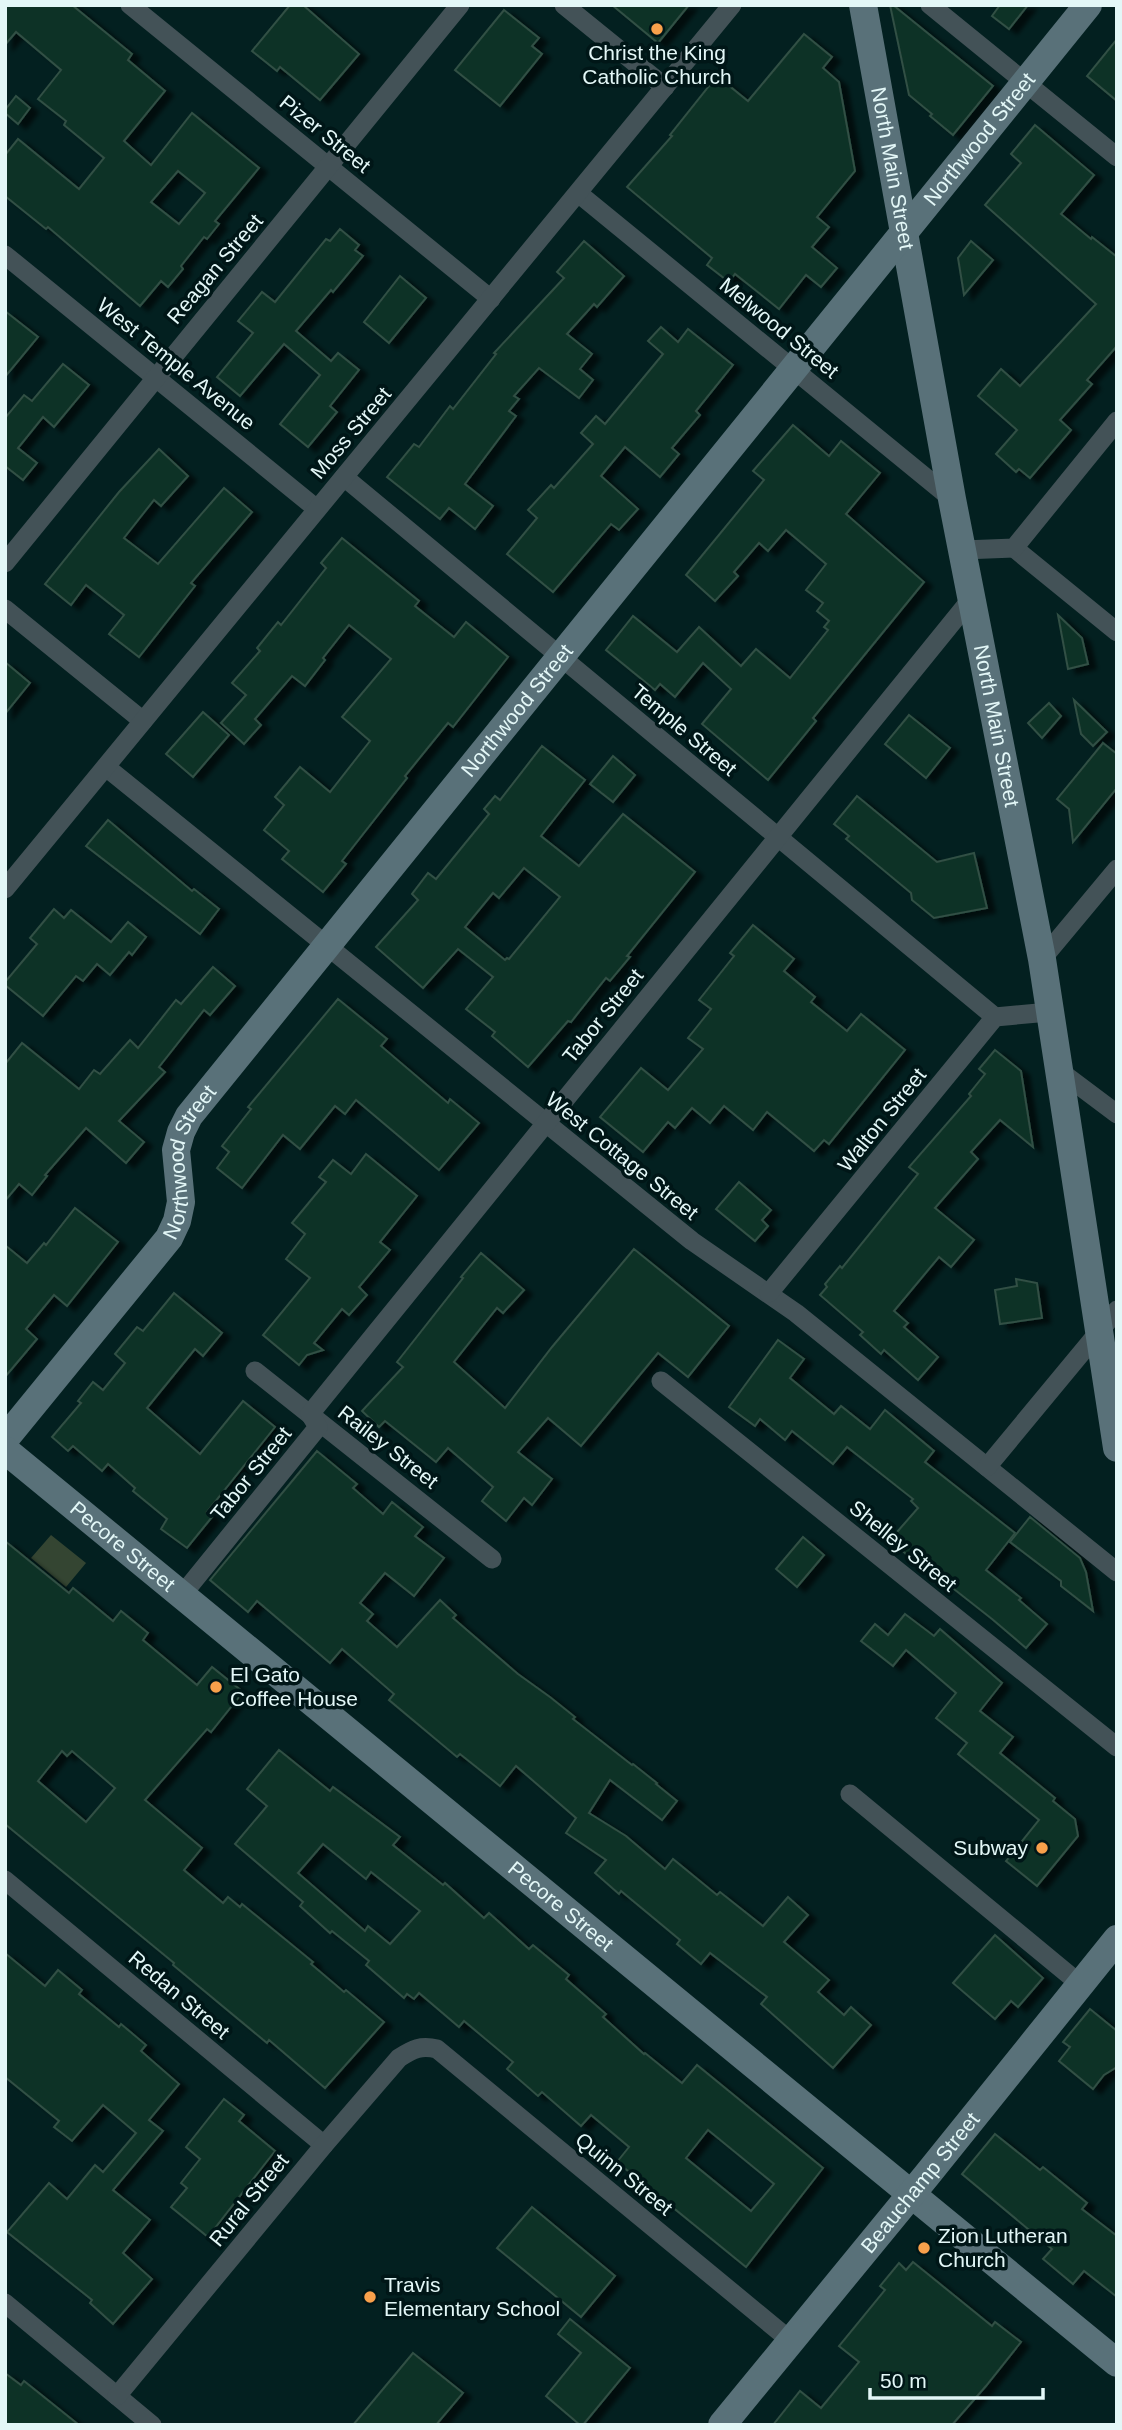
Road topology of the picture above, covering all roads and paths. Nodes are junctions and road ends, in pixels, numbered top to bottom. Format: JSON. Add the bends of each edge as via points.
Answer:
{"nodes":[{"id":1,"x":130,"y":5,"type":"edge"},
{"id":2,"x":460,"y":5,"type":"edge"},
{"id":3,"x":564,"y":5,"type":"edge"},
{"id":4,"x":732,"y":5,"type":"edge"},
{"id":5,"x":863,"y":5,"type":"edge"},
{"id":6,"x":930,"y":5,"type":"edge"},
{"id":7,"x":1088,"y":5,"type":"edge"},
{"id":8,"x":1024,"y":82,"type":"junction"},
{"id":9,"x":665,"y":87,"type":"junction"},
{"id":10,"x":1117,"y":157,"type":"edge"},
{"id":11,"x":329,"y":167,"type":"junction"},
{"id":12,"x":578,"y":193,"type":"junction"},
{"id":13,"x":903,"y":234,"type":"junction"},
{"id":14,"x":5,"y":255,"type":"edge"},
{"id":15,"x":491,"y":299,"type":"junction"},
{"id":16,"x":794,"y":370,"type":"junction"},
{"id":17,"x":155,"y":377,"type":"junction"},
{"id":18,"x":1117,"y":421,"type":"edge"},
{"id":19,"x":344,"y":477,"type":"junction"},
{"id":20,"x":952,"y":499,"type":"junction"},
{"id":21,"x":317,"y":509,"type":"junction"},
{"id":22,"x":1014,"y":548,"type":"junction"},
{"id":23,"x":962,"y":550,"type":"junction"},
{"id":24,"x":5,"y":563,"type":"edge"},
{"id":25,"x":972,"y":598,"type":"junction"},
{"id":26,"x":5,"y":609,"type":"edge"},
{"id":27,"x":1117,"y":632,"type":"edge"},
{"id":28,"x":561,"y":657,"type":"junction"},
{"id":29,"x":143,"y":721,"type":"junction"},
{"id":30,"x":106,"y":767,"type":"junction"},
{"id":31,"x":778,"y":837,"type":"junction"},
{"id":32,"x":1117,"y":869,"type":"edge"},
{"id":33,"x":5,"y":889,"type":"edge"},
{"id":34,"x":328,"y":947,"type":"junction"},
{"id":35,"x":1042,"y":960,"type":"junction"},
{"id":36,"x":1049,"y":1012,"type":"junction"},
{"id":37,"x":995,"y":1017,"type":"junction"},
{"id":38,"x":1057,"y":1069,"type":"junction"},
{"id":39,"x":1117,"y":1114,"type":"edge"},
{"id":40,"x":546,"y":1123,"type":"junction"},
{"id":41,"x":769,"y":1293,"type":"junction"},
{"id":42,"x":1117,"y":1310,"type":"edge"},
{"id":43,"x":1099,"y":1331,"type":"junction"},
{"id":44,"x":255,"y":1371,"type":"dead end"},
{"id":45,"x":661,"y":1381,"type":"dead end"},
{"id":46,"x":310,"y":1414,"type":"junction"},
{"id":47,"x":5,"y":1439,"type":"edge"},
{"id":48,"x":1117,"y":1448,"type":"edge"},
{"id":49,"x":5,"y":1450,"type":"edge"},
{"id":50,"x":987,"y":1467,"type":"junction"},
{"id":51,"x":492,"y":1559,"type":"dead end"},
{"id":52,"x":1117,"y":1572,"type":"edge"},
{"id":53,"x":182,"y":1595,"type":"junction"},
{"id":54,"x":1117,"y":1747,"type":"edge"},
{"id":55,"x":850,"y":1794,"type":"dead end"},
{"id":56,"x":5,"y":1880,"type":"edge"},
{"id":57,"x":1117,"y":1939,"type":"edge"},
{"id":58,"x":1080,"y":1984,"type":"junction"},
{"id":59,"x":426,"y":2046,"type":"joint"},
{"id":60,"x":324,"y":2145,"type":"junction"},
{"id":61,"x":912,"y":2194,"type":"junction"},
{"id":62,"x":5,"y":2303,"type":"edge"},
{"id":63,"x":791,"y":2341,"type":"junction"},
{"id":64,"x":1117,"y":2363,"type":"edge"},
{"id":65,"x":117,"y":2396,"type":"junction"},
{"id":66,"x":152,"y":2425,"type":"edge"},
{"id":67,"x":722,"y":2425,"type":"edge"}],
"edges":[{"from":1,"to":11,"type":"street","name":"Pizer Street"},
{"from":2,"to":11,"type":"street","name":"Reagan Street"},
{"from":3,"to":9,"type":"street"},
{"from":4,"to":9,"type":"street","name":"Moss Street"},
{"from":5,"to":13,"type":"street","name":"North Main Street"},
{"from":6,"to":8,"type":"street"},
{"from":7,"to":8,"type":"street","name":"Northwood Street"},
{"from":8,"to":10,"type":"street"},
{"from":8,"to":13,"type":"street","name":"Northwood Street"},
{"from":9,"to":12,"type":"street","name":"Moss Street"},
{"from":11,"to":15,"type":"street","name":"Pizer Street"},
{"from":11,"to":17,"type":"street","name":"Reagan Street"},
{"from":12,"to":15,"type":"street","name":"Moss Street"},
{"from":12,"to":16,"type":"street","name":"Melwood Street"},
{"from":13,"to":16,"type":"street","name":"Northwood Street"},
{"from":13,"to":20,"type":"street","name":"North Main Street"},
{"from":14,"to":17,"type":"street","name":"West Temple Avenue"},
{"from":15,"to":19,"type":"street","name":"Moss Street"},
{"from":16,"to":20,"type":"street","name":"Melwood Street"},
{"from":16,"to":28,"type":"street","name":"Northwood Street"},
{"from":17,"to":21,"type":"street","name":"West Temple Avenue"},
{"from":17,"to":24,"type":"street","name":"Reagan Street"},
{"from":18,"to":22,"type":"street"},
{"from":19,"to":21,"type":"street","name":"Moss Street"},
{"from":19,"to":28,"type":"street","name":"Temple Street"},
{"from":20,"to":23,"type":"street","name":"North Main Street"},
{"from":21,"to":29,"type":"street","name":"Moss Street"},
{"from":22,"to":23,"type":"street"},
{"from":22,"to":27,"type":"street"},
{"from":23,"to":25,"type":"street","name":"North Main Street"},
{"from":25,"to":31,"type":"street","name":"Tabor Street"},
{"from":25,"to":35,"type":"street","name":"North Main Street"},
{"from":26,"to":29,"type":"street"},
{"from":28,"to":31,"type":"street","name":"Temple Street"},
{"from":28,"to":34,"type":"street","name":"Northwood Street"},
{"from":29,"to":30,"type":"street","name":"Moss Street"},
{"from":30,"to":33,"type":"street","name":"Moss Street"},
{"from":30,"to":34,"type":"street","name":"West Cottage Street"},
{"from":31,"to":37,"type":"street","name":"Temple Street"},
{"from":31,"to":40,"type":"street","name":"Tabor Street"},
{"from":32,"to":35,"type":"street"},
{"from":34,"to":40,"type":"street","name":"West Cottage Street"},
{"from":34,"to":47,"type":"street","name":"Northwood Street","via":[[189,1116],[176,1150],[181,1202],[169,1238]]},
{"from":35,"to":36,"type":"street","name":"North Main Street"},
{"from":36,"to":37,"type":"street"},
{"from":36,"to":38,"type":"street","name":"North Main Street"},
{"from":37,"to":41,"type":"street","name":"Walton Street"},
{"from":38,"to":39,"type":"street"},
{"from":38,"to":43,"type":"street","name":"North Main Street"},
{"from":40,"to":41,"type":"street","name":"West Cottage Street","via":[[692,1241]]},
{"from":40,"to":46,"type":"street","name":"Tabor Street"},
{"from":41,"to":50,"type":"street","name":"West Cottage Street"},
{"from":42,"to":43,"type":"street"},
{"from":43,"to":48,"type":"street","name":"North Main Street"},
{"from":43,"to":50,"type":"street"},
{"from":44,"to":46,"type":"street","name":"Railey Street"},
{"from":45,"to":54,"type":"street","name":"Shelley Street"},
{"from":46,"to":51,"type":"street","name":"Railey Street"},
{"from":46,"to":53,"type":"street","name":"Tabor Street","via":[[318,1427]]},
{"from":49,"to":53,"type":"street","name":"Pecore Street"},
{"from":50,"to":52,"type":"street","name":"West Cottage Street"},
{"from":53,"to":61,"type":"street","name":"Pecore Street"},
{"from":55,"to":58,"type":"street"},
{"from":56,"to":60,"type":"street","name":"Redan Street"},
{"from":57,"to":58,"type":"street","name":"Beauchamp Street"},
{"from":58,"to":61,"type":"street","name":"Beauchamp Street"},
{"from":59,"to":60,"type":"street","name":"Rural Street","via":[[399,2058]]},
{"from":59,"to":63,"type":"street","name":"Quinn Street","via":[[437,2049]]},
{"from":60,"to":65,"type":"street","name":"Rural Street"},
{"from":61,"to":63,"type":"street","name":"Beauchamp Street"},
{"from":61,"to":64,"type":"street","name":"Pecore Street"},
{"from":62,"to":65,"type":"street"},
{"from":63,"to":67,"type":"street","name":"Beauchamp Street"},
{"from":65,"to":66,"type":"street"}]}
